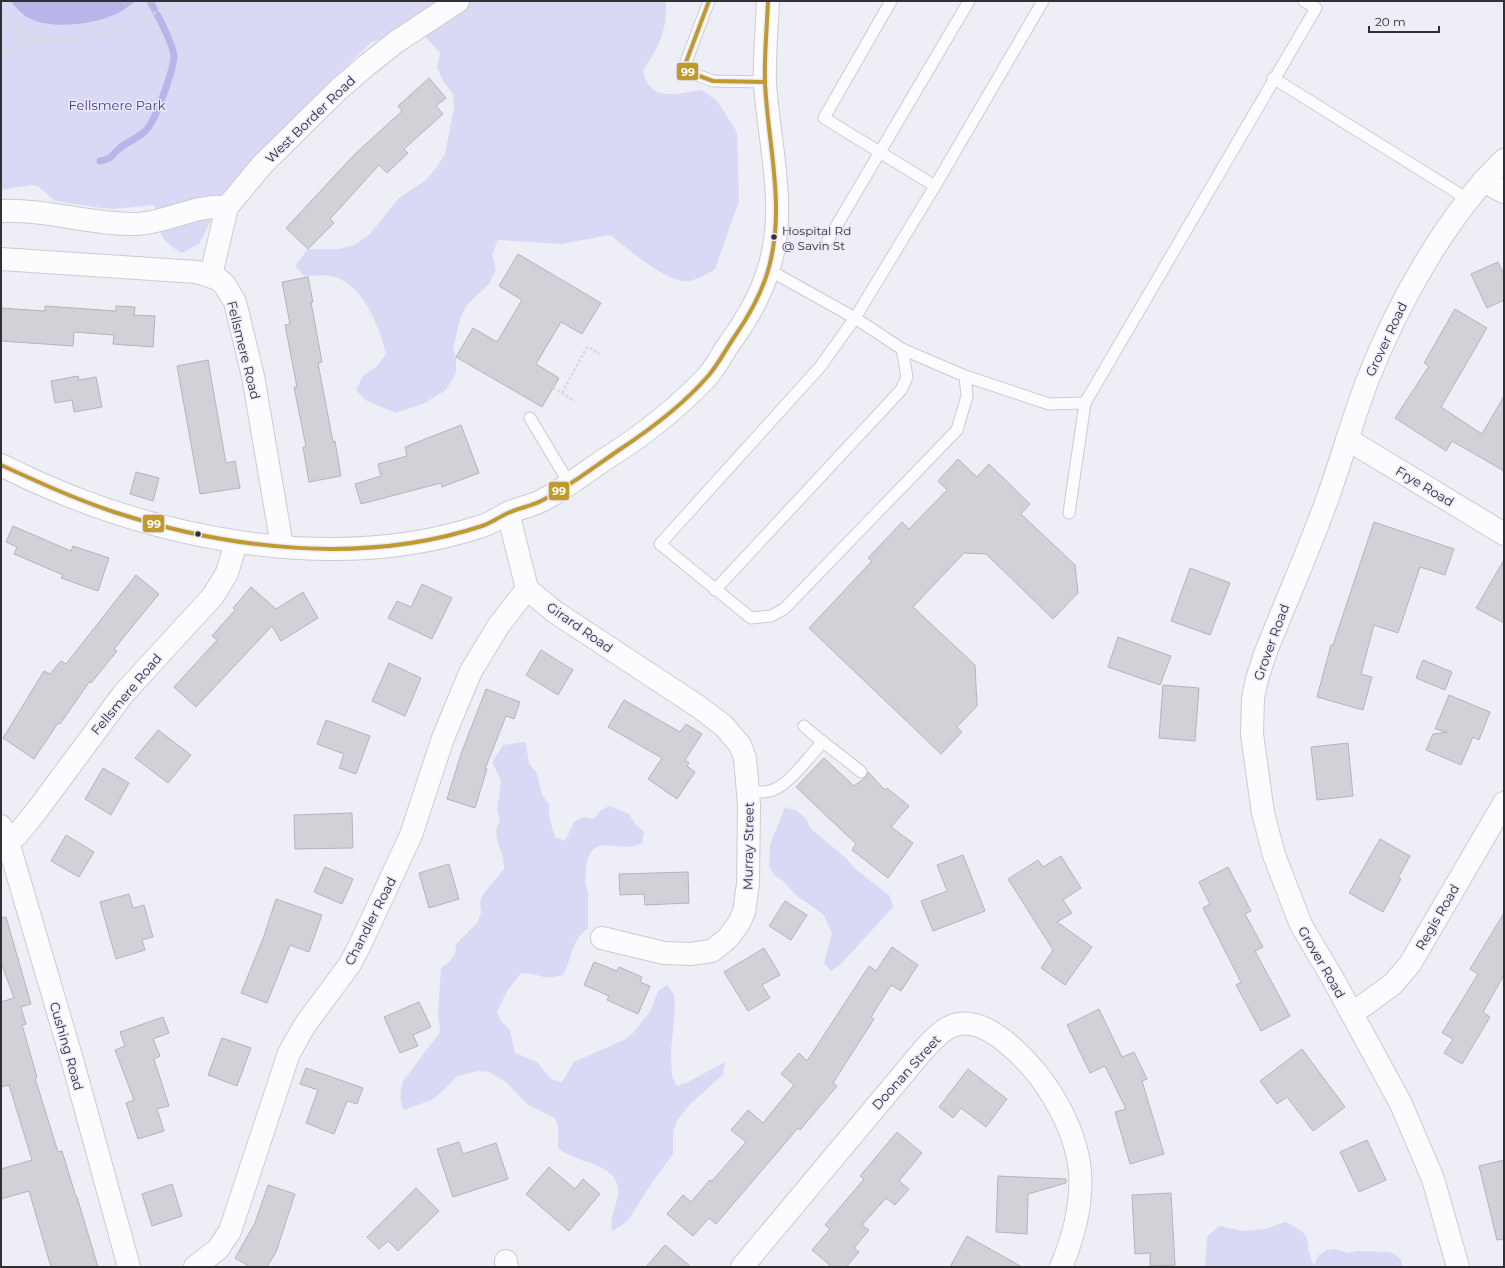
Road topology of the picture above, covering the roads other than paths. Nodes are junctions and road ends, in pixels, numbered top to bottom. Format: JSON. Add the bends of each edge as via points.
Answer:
{"nodes":[{"id":1,"x":458,"y":1,"type":"edge"},
{"id":2,"x":708,"y":1,"type":"edge"},
{"id":3,"x":768,"y":1,"type":"edge"},
{"id":4,"x":891,"y":1,"type":"edge"},
{"id":5,"x":969,"y":1,"type":"edge"},
{"id":6,"x":1043,"y":1,"type":"edge"},
{"id":7,"x":1304,"y":1,"type":"edge"},
{"id":8,"x":1273,"y":78,"type":"junction"},
{"id":9,"x":765,"y":82,"type":"junction"},
{"id":10,"x":879,"y":152,"type":"junction"},
{"id":11,"x":1504,"y":160,"type":"edge"},
{"id":12,"x":1483,"y":181,"type":"junction"},
{"id":13,"x":935,"y":186,"type":"junction"},
{"id":14,"x":1504,"y":192,"type":"edge"},
{"id":15,"x":1469,"y":200,"type":"junction"},
{"id":16,"x":227,"y":207,"type":"junction"},
{"id":17,"x":1,"y":211,"type":"edge"},
{"id":18,"x":828,"y":240,"type":"dead end"},
{"id":19,"x":1,"y":259,"type":"edge"},
{"id":20,"x":769,"y":270,"type":"junction"},
{"id":21,"x":212,"y":275,"type":"junction"},
{"id":22,"x":855,"y":318,"type":"junction"},
{"id":23,"x":902,"y":349,"type":"junction"},
{"id":24,"x":965,"y":376,"type":"junction"},
{"id":25,"x":1085,"y":403,"type":"junction"},
{"id":26,"x":530,"y":418,"type":"dead end"},
{"id":27,"x":1347,"y":438,"type":"junction"},
{"id":28,"x":1,"y":465,"type":"edge"},
{"id":29,"x":569,"y":483,"type":"junction"},
{"id":30,"x":508,"y":513,"type":"junction"},
{"id":31,"x":1068,"y":513,"type":"dead end"},
{"id":32,"x":1504,"y":534,"type":"edge"},
{"id":33,"x":236,"y":542,"type":"junction"},
{"id":34,"x":282,"y":546,"type":"junction"},
{"id":35,"x":527,"y":589,"type":"junction"},
{"id":36,"x":715,"y":590,"type":"junction"},
{"id":37,"x":699,"y":707,"type":"joint"},
{"id":38,"x":804,"y":726,"type":"dead end"},
{"id":39,"x":822,"y":743,"type":"junction"},
{"id":40,"x":861,"y":772,"type":"dead end"},
{"id":41,"x":748,"y":792,"type":"junction"},
{"id":42,"x":1504,"y":803,"type":"edge"},
{"id":43,"x":5,"y":834,"type":"edge"},
{"id":44,"x":8,"y":866,"type":"edge"},
{"id":45,"x":602,"y":938,"type":"dead end"},
{"id":46,"x":1352,"y":1014,"type":"junction"},
{"id":47,"x":1456,"y":1261,"type":"edge"},
{"id":48,"x":129,"y":1267,"type":"edge"},
{"id":49,"x":195,"y":1267,"type":"edge"},
{"id":50,"x":742,"y":1267,"type":"edge"},
{"id":51,"x":1061,"y":1267,"type":"edge"}],
"edges":[{"from":1,"to":16,"type":"street","name":"West Border Road","via":[[396,42],[338,90],[262,165]]},
{"from":2,"to":9,"type":"lane","via":[[683,70],[713,80]]},
{"from":3,"to":9,"type":"street"},
{"from":4,"to":10,"type":"lane","via":[[824,118]]},
{"from":5,"to":10,"type":"lane"},
{"from":6,"to":13,"type":"lane"},
{"from":7,"to":8,"type":"lane","via":[[1316,8]]},
{"from":8,"to":15,"type":"lane"},
{"from":8,"to":25,"type":"lane"},
{"from":9,"to":20,"type":"street","via":[[778,189],[778,229]]},
{"from":10,"to":13,"type":"lane"},
{"from":10,"to":18,"type":"lane"},
{"from":11,"to":12,"type":"street","name":"Grover Road"},
{"from":12,"to":14,"type":"street"},
{"from":12,"to":15,"type":"street","name":"Grover Road"},
{"from":13,"to":22,"type":"lane"},
{"from":15,"to":27,"type":"street","name":"Grover Road","via":[[1410,288],[1391,325],[1367,381]]},
{"from":16,"to":17,"type":"street","via":[[208,207],[139,224],[82,220],[28,210]]},
{"from":16,"to":21,"type":"street","name":"West Border Road"},
{"from":19,"to":21,"type":"street"},
{"from":20,"to":22,"type":"lane"},
{"from":20,"to":29,"type":"street","via":[[760,294],[744,323],[707,378],[638,438]]},
{"from":21,"to":34,"type":"street","name":"Fellsmere Road","via":[[224,284],[235,302],[253,376]]},
{"from":22,"to":23,"type":"lane"},
{"from":22,"to":36,"type":"lane","via":[[820,366],[660,544]]},
{"from":23,"to":24,"type":"lane"},
{"from":23,"to":36,"type":"lane","via":[[907,377],[901,390]]},
{"from":24,"to":25,"type":"lane","via":[[1049,404]]},
{"from":24,"to":36,"type":"lane","via":[[967,396],[957,430],[784,609],[771,616],[750,618]]},
{"from":25,"to":31,"type":"lane"},
{"from":26,"to":29,"type":"lane"},
{"from":27,"to":32,"type":"street","name":"Frye Road"},
{"from":27,"to":46,"type":"street","name":"Grover Road","via":[[1328,496],[1257,679],[1253,698],[1252,734],[1264,820],[1291,902],[1301,925]]},
{"from":28,"to":33,"type":"street","via":[[101,507],[188,532]]},
{"from":29,"to":30,"type":"street","via":[[542,500]]},
{"from":30,"to":34,"type":"street","via":[[486,525],[393,546],[348,549]]},
{"from":30,"to":35,"type":"street"},
{"from":33,"to":34,"type":"street"},
{"from":33,"to":43,"type":"street","name":"Fellsmere Road","via":[[227,573],[213,596],[124,693],[17,834]]},
{"from":35,"to":37,"type":"street","name":"Girard Road","via":[[555,612]]},
{"from":35,"to":49,"type":"street","name":"Chandler Road","via":[[499,625],[471,671],[443,738],[411,835],[360,945],[350,964],[305,1025],[289,1053],[230,1231],[218,1249]]},
{"from":37,"to":41,"type":"street","name":"Murray Street","via":[[724,726],[740,745],[747,766]]},
{"from":38,"to":39,"type":"lane"},
{"from":39,"to":40,"type":"lane"},
{"from":39,"to":41,"type":"lane","via":[[777,789]]},
{"from":41,"to":45,"type":"street","name":"Murray Street","via":[[750,868],[746,901],[739,922],[728,938],[712,950],[690,954],[664,953]]},
{"from":42,"to":46,"type":"street","name":"Regis Road","via":[[1408,967],[1393,984]]},
{"from":43,"to":44,"type":"street","name":"Cushing Road"},
{"from":44,"to":48,"type":"street","name":"Cushing Road","via":[[73,1063]]},
{"from":46,"to":47,"type":"street","name":"Grover Road","via":[[1401,1104],[1418,1142],[1433,1179]]},
{"from":50,"to":51,"type":"street","name":"Doonan Street","via":[[925,1048],[942,1032],[960,1024],[981,1027],[996,1034],[1014,1049],[1053,1096],[1070,1132],[1079,1165],[1079,1207],[1071,1241]]}]}
